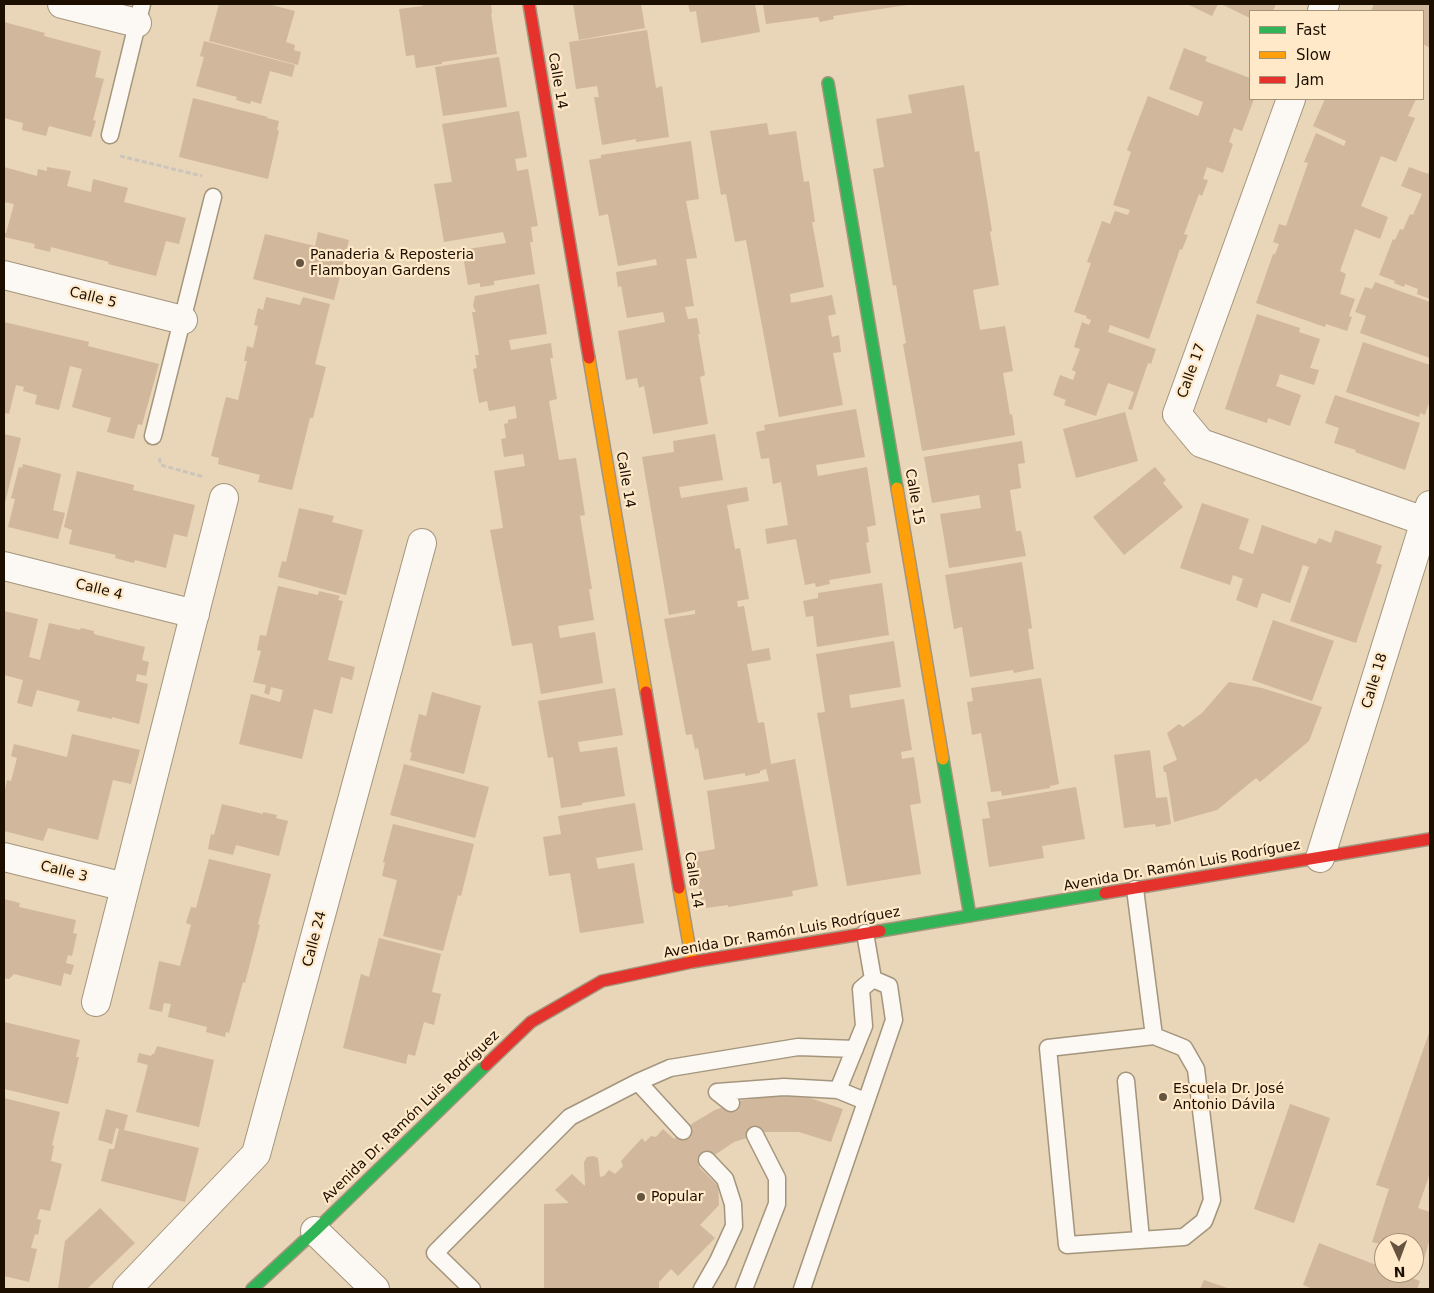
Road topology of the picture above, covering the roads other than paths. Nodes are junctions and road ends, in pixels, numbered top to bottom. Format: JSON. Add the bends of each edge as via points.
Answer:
{"nodes":[{"id":1,"x":62,"y":4,"type":"edge"},
{"id":2,"x":529,"y":4,"type":"edge"},
{"id":3,"x":139,"y":13,"type":"edge"},
{"id":4,"x":828,"y":83,"type":"dead end"},
{"id":5,"x":1291,"y":100,"type":"edge"},
{"id":6,"x":110,"y":135,"type":"road end"},
{"id":7,"x":214,"y":197,"type":"road end"},
{"id":8,"x":4,"y":275,"type":"edge"},
{"id":9,"x":182,"y":320,"type":"junction"},
{"id":10,"x":153,"y":436,"type":"road end"},
{"id":11,"x":224,"y":498,"type":"road end"},
{"id":12,"x":1428,"y":517,"type":"edge"},
{"id":13,"x":422,"y":543,"type":"dead end"},
{"id":14,"x":4,"y":566,"type":"edge"},
{"id":15,"x":195,"y":614,"type":"junction"},
{"id":16,"x":1430,"y":839,"type":"edge"},
{"id":17,"x":4,"y":857,"type":"edge"},
{"id":18,"x":1320,"y":858,"type":"junction"},
{"id":19,"x":125,"y":888,"type":"junction"},
{"id":20,"x":1135,"y":889,"type":"junction"},
{"id":21,"x":970,"y":916,"type":"junction"},
{"id":22,"x":865,"y":933,"type":"junction"},
{"id":23,"x":692,"y":962,"type":"junction"},
{"id":24,"x":873,"y":979,"type":"junction"},
{"id":25,"x":96,"y":1002,"type":"dead end"},
{"id":26,"x":1154,"y":1036,"type":"junction"},
{"id":27,"x":854,"y":1049,"type":"junction"},
{"id":28,"x":1126,"y":1081,"type":"dead end"},
{"id":29,"x":638,"y":1082,"type":"junction"},
{"id":30,"x":838,"y":1090,"type":"junction"},
{"id":31,"x":865,"y":1101,"type":"junction"},
{"id":32,"x":731,"y":1104,"type":"dead end"},
{"id":33,"x":683,"y":1130,"type":"dead end"},
{"id":34,"x":755,"y":1134,"type":"dead end"},
{"id":35,"x":707,"y":1160,"type":"dead end"},
{"id":36,"x":315,"y":1231,"type":"junction"},
{"id":37,"x":1141,"y":1239,"type":"junction"},
{"id":38,"x":127,"y":1289,"type":"edge"},
{"id":39,"x":252,"y":1289,"type":"edge"},
{"id":40,"x":374,"y":1289,"type":"edge"},
{"id":41,"x":472,"y":1289,"type":"edge"},
{"id":42,"x":702,"y":1289,"type":"edge"},
{"id":43,"x":744,"y":1289,"type":"edge"},
{"id":44,"x":802,"y":1289,"type":"edge"}],
"edges":[{"from":1,"to":3,"type":"street"},
{"from":2,"to":23,"type":"street","name":"Calle 14"},
{"from":3,"to":6,"type":"lane"},
{"from":4,"to":21,"type":"street","name":"Calle 15"},
{"from":5,"to":12,"type":"street","name":"Calle 17","via":[[1177,414],[1201,443]]},
{"from":7,"to":9,"type":"lane"},
{"from":8,"to":9,"type":"street","name":"Calle 5"},
{"from":9,"to":10,"type":"lane"},
{"from":11,"to":15,"type":"street"},
{"from":12,"to":18,"type":"street","name":"Calle 18"},
{"from":13,"to":38,"type":"street","name":"Calle 24","via":[[256,1154]]},
{"from":14,"to":15,"type":"street","name":"Calle 4"},
{"from":15,"to":19,"type":"street"},
{"from":16,"to":18,"type":"street","name":"Avenida Dr. Ramón Luis Rodríguez"},
{"from":17,"to":19,"type":"street","name":"Calle 3"},
{"from":18,"to":20,"type":"street","name":"Avenida Dr. Ramón Luis Rodríguez"},
{"from":19,"to":25,"type":"street"},
{"from":20,"to":21,"type":"street","name":"Avenida Dr. Ramón Luis Rodríguez"},
{"from":20,"to":26,"type":"lane"},
{"from":21,"to":22,"type":"street","name":"Avenida Dr. Ramón Luis Rodríguez"},
{"from":22,"to":23,"type":"street","name":"Avenida Dr. Ramón Luis Rodríguez"},
{"from":22,"to":24,"type":"lane"},
{"from":23,"to":36,"type":"street","name":"Avenida Dr. Ramón Luis Rodríguez","via":[[602,981],[531,1022]]},
{"from":24,"to":27,"type":"lane","via":[[861,989],[864,1026]]},
{"from":24,"to":31,"type":"lane","via":[[889,986],[894,1020]]},
{"from":26,"to":37,"type":"lane","via":[[1184,1048],[1196,1069],[1212,1200],[1204,1220],[1184,1237]]},
{"from":26,"to":37,"type":"lane","via":[[1048,1048],[1067,1245]]},
{"from":27,"to":29,"type":"lane","via":[[788,1048],[670,1068]]},
{"from":27,"to":30,"type":"lane"},
{"from":28,"to":37,"type":"lane"},
{"from":29,"to":33,"type":"lane"},
{"from":29,"to":41,"type":"lane","via":[[570,1116],[435,1253]]},
{"from":30,"to":31,"type":"lane"},
{"from":30,"to":32,"type":"lane","via":[[784,1087],[717,1092]]},
{"from":31,"to":44,"type":"lane"},
{"from":34,"to":43,"type":"lane","via":[[777,1178],[777,1204]]},
{"from":35,"to":42,"type":"lane","via":[[725,1179],[733,1204],[734,1226]]},
{"from":36,"to":39,"type":"street","name":"Avenida Dr. Ramón Luis Rodríguez"},
{"from":36,"to":40,"type":"street"}]}
